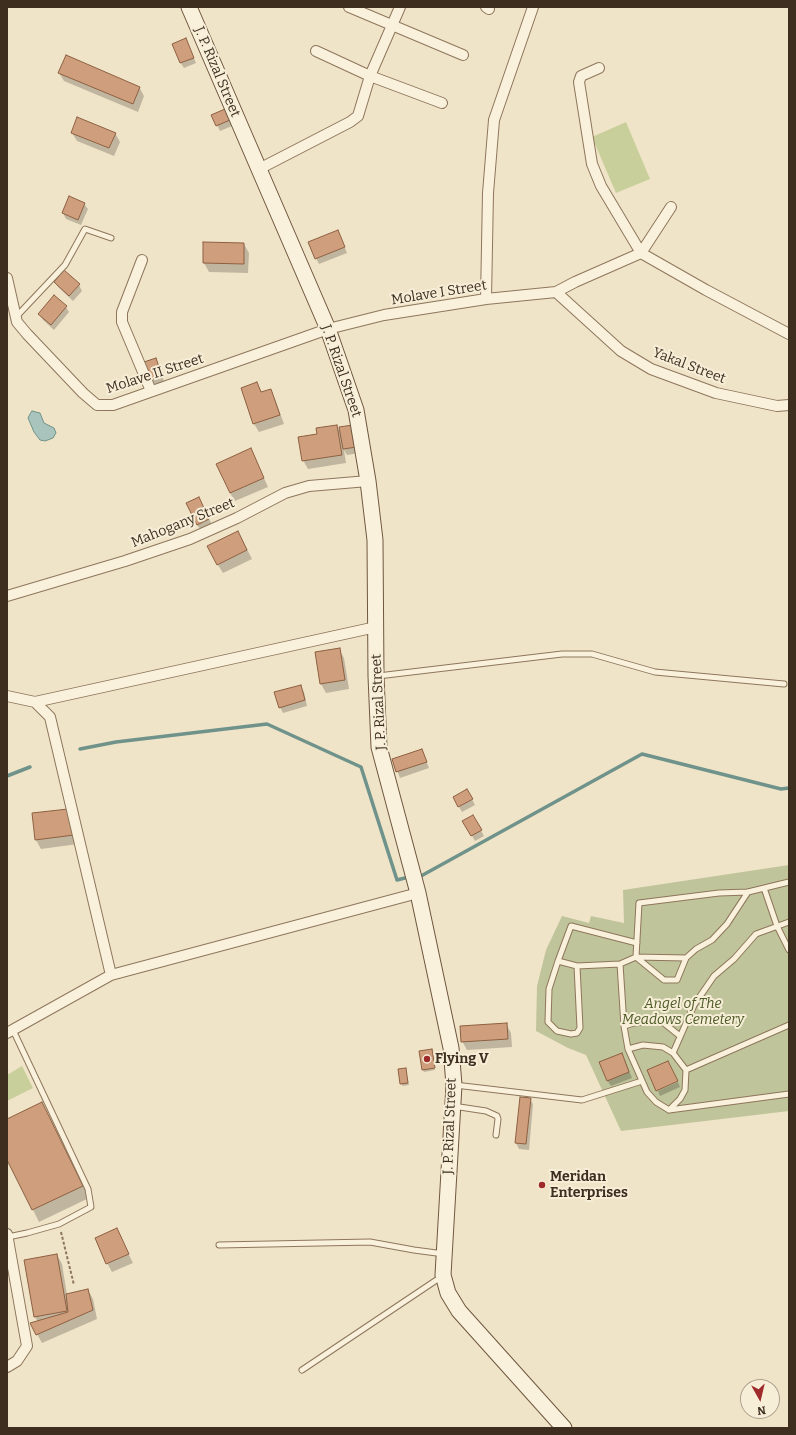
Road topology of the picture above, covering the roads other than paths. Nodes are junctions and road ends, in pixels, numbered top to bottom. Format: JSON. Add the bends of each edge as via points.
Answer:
{"nodes":[{"id":1,"x":189,"y":7,"type":"edge"},
{"id":2,"x":349,"y":7,"type":"edge"},
{"id":3,"x":400,"y":7,"type":"edge"},
{"id":4,"x":533,"y":7,"type":"edge"},
{"id":5,"x":393,"y":26,"type":"junction"},
{"id":6,"x":316,"y":52,"type":"dead end"},
{"id":7,"x":463,"y":55,"type":"dead end"},
{"id":8,"x":598,"y":68,"type":"dead end"},
{"id":9,"x":370,"y":76,"type":"junction"},
{"id":10,"x":442,"y":104,"type":"dead end"},
{"id":11,"x":259,"y":170,"type":"junction"},
{"id":12,"x":671,"y":207,"type":"dead end"},
{"id":13,"x":111,"y":238,"type":"dead end"},
{"id":14,"x":641,"y":253,"type":"junction"},
{"id":15,"x":142,"y":260,"type":"dead end"},
{"id":16,"x":7,"y":281,"type":"edge"},
{"id":17,"x":556,"y":292,"type":"junction"},
{"id":18,"x":486,"y":299,"type":"junction"},
{"id":19,"x":16,"y":317,"type":"junction"},
{"id":20,"x":328,"y":329,"type":"junction"},
{"id":21,"x":789,"y":334,"type":"edge"},
{"id":22,"x":151,"y":392,"type":"junction"},
{"id":23,"x":789,"y":405,"type":"edge"},
{"id":24,"x":368,"y":481,"type":"junction"},
{"id":25,"x":7,"y":596,"type":"edge"},
{"id":26,"x":376,"y":627,"type":"junction"},
{"id":27,"x":376,"y":676,"type":"junction"},
{"id":28,"x":784,"y":684,"type":"dead end"},
{"id":29,"x":7,"y":696,"type":"edge"},
{"id":30,"x":35,"y":702,"type":"junction"},
{"id":31,"x":789,"y":882,"type":"edge"},
{"id":32,"x":764,"y":888,"type":"junction"},
{"id":33,"x":748,"y":892,"type":"junction"},
{"id":34,"x":418,"y":893,"type":"junction"},
{"id":35,"x":789,"y":922,"type":"edge"},
{"id":36,"x":777,"y":926,"type":"junction"},
{"id":37,"x":637,"y":943,"type":"junction"},
{"id":38,"x":789,"y":950,"type":"edge"},
{"id":39,"x":636,"y":957,"type":"junction"},
{"id":40,"x":686,"y":958,"type":"junction"},
{"id":41,"x":558,"y":961,"type":"junction"},
{"id":42,"x":620,"y":964,"type":"junction"},
{"id":43,"x":577,"y":966,"type":"junction"},
{"id":44,"x":111,"y":975,"type":"junction"},
{"id":45,"x":789,"y":1025,"type":"edge"},
{"id":46,"x":624,"y":1026,"type":"junction"},
{"id":47,"x":10,"y":1032,"type":"edge"},
{"id":48,"x":680,"y":1036,"type":"junction"},
{"id":49,"x":628,"y":1049,"type":"junction"},
{"id":50,"x":672,"y":1054,"type":"junction"},
{"id":51,"x":686,"y":1070,"type":"junction"},
{"id":52,"x":642,"y":1081,"type":"junction"},
{"id":53,"x":454,"y":1085,"type":"junction"},
{"id":54,"x":789,"y":1094,"type":"edge"},
{"id":55,"x":452,"y":1106,"type":"junction"},
{"id":56,"x":669,"y":1110,"type":"junction"},
{"id":57,"x":496,"y":1135,"type":"dead end"},
{"id":58,"x":7,"y":1236,"type":"edge"},
{"id":59,"x":219,"y":1245,"type":"dead end"},
{"id":60,"x":445,"y":1254,"type":"junction"},
{"id":61,"x":443,"y":1275,"type":"junction"},
{"id":62,"x":7,"y":1367,"type":"edge"},
{"id":63,"x":302,"y":1370,"type":"dead end"},
{"id":64,"x":564,"y":1428,"type":"edge"}],
"edges":[{"from":1,"to":11,"type":"main road","name":"J. P. Rizal Street"},
{"from":2,"to":5,"type":"street"},
{"from":3,"to":5,"type":"street"},
{"from":4,"to":18,"type":"street","via":[[494,120],[488,193]]},
{"from":5,"to":7,"type":"street"},
{"from":5,"to":9,"type":"street"},
{"from":6,"to":9,"type":"street"},
{"from":8,"to":14,"type":"street","via":[[581,76],[579,82],[592,164],[601,186]]},
{"from":9,"to":10,"type":"street"},
{"from":9,"to":11,"type":"street","via":[[358,116],[344,126]]},
{"from":11,"to":20,"type":"main road","name":"J. P. Rizal Street"},
{"from":12,"to":14,"type":"street"},
{"from":13,"to":19,"type":"lane","via":[[86,229],[65,265]]},
{"from":14,"to":17,"type":"street"},
{"from":14,"to":21,"type":"street"},
{"from":15,"to":22,"type":"street","via":[[122,312],[122,322]]},
{"from":16,"to":19,"type":"street","name":"Molave II Street"},
{"from":17,"to":18,"type":"street","name":"Molave I Street"},
{"from":17,"to":23,"type":"street","name":"Yakal Street","via":[[621,351],[651,369],[716,393],[777,406]]},
{"from":18,"to":20,"type":"street","name":"Molave I Street","via":[[384,315]]},
{"from":19,"to":22,"type":"street","name":"Molave II Street","via":[[26,334],[97,405],[113,405]]},
{"from":20,"to":22,"type":"street","name":"Molave II Street"},
{"from":20,"to":24,"type":"main road","name":"J. P. Rizal Street","via":[[356,410]]},
{"from":24,"to":25,"type":"street","name":"Mahogany Street","via":[[309,486],[285,493],[190,539]]},
{"from":24,"to":26,"type":"main road","name":"J. P. Rizal Street","via":[[375,540]]},
{"from":26,"to":27,"type":"main road","name":"J. P. Rizal Street"},
{"from":26,"to":30,"type":"street"},
{"from":27,"to":28,"type":"lane","via":[[562,654],[592,654],[655,672]]},
{"from":27,"to":34,"type":"main road","name":"J. P. Rizal Street","via":[[379,746]]},
{"from":29,"to":30,"type":"street"},
{"from":30,"to":44,"type":"street","via":[[50,717]]},
{"from":31,"to":32,"type":"lane"},
{"from":32,"to":33,"type":"lane"},
{"from":32,"to":36,"type":"lane"},
{"from":33,"to":37,"type":"lane","via":[[640,903]]},
{"from":33,"to":40,"type":"lane","via":[[727,924],[712,940]]},
{"from":34,"to":44,"type":"street"},
{"from":34,"to":53,"type":"main road","name":"J. P. Rizal Street","via":[[446,1019]]},
{"from":35,"to":36,"type":"lane"},
{"from":36,"to":38,"type":"lane"},
{"from":36,"to":48,"type":"lane","via":[[756,934],[734,959],[714,976],[694,1005]]},
{"from":37,"to":39,"type":"lane"},
{"from":37,"to":41,"type":"lane","via":[[571,926]]},
{"from":39,"to":40,"type":"lane"},
{"from":39,"to":40,"type":"lane","via":[[664,980],[677,980]]},
{"from":39,"to":42,"type":"lane"},
{"from":41,"to":43,"type":"lane"},
{"from":41,"to":43,"type":"lane","via":[[549,989],[548,1022],[557,1031],[571,1034],[577,1033],[580,1028]]},
{"from":42,"to":43,"type":"lane"},
{"from":42,"to":46,"type":"lane"},
{"from":44,"to":47,"type":"street"},
{"from":45,"to":51,"type":"lane"},
{"from":46,"to":48,"type":"lane","via":[[660,1020]]},
{"from":46,"to":49,"type":"lane"},
{"from":47,"to":58,"type":"lane","via":[[88,1189],[91,1207],[59,1224]]},
{"from":48,"to":50,"type":"lane"},
{"from":49,"to":50,"type":"lane","via":[[643,1045],[663,1047]]},
{"from":49,"to":52,"type":"lane"},
{"from":50,"to":51,"type":"lane"},
{"from":51,"to":56,"type":"lane","via":[[685,1090],[680,1100]]},
{"from":52,"to":53,"type":"lane","via":[[582,1100]]},
{"from":52,"to":56,"type":"lane","via":[[656,1102]]},
{"from":53,"to":55,"type":"main road","name":"J. P. Rizal Street"},
{"from":54,"to":56,"type":"lane"},
{"from":55,"to":57,"type":"lane","via":[[486,1111],[497,1116]]},
{"from":55,"to":60,"type":"main road","name":"J. P. Rizal Street"},
{"from":58,"to":62,"type":"street","via":[[27,1346],[17,1361]]},
{"from":59,"to":60,"type":"lane","via":[[370,1242]]},
{"from":60,"to":61,"type":"main road","name":"J. P. Rizal Street"},
{"from":61,"to":63,"type":"lane"},
{"from":61,"to":64,"type":"main road","name":"J. P. Rizal Street","via":[[448,1293],[459,1311]]}]}
